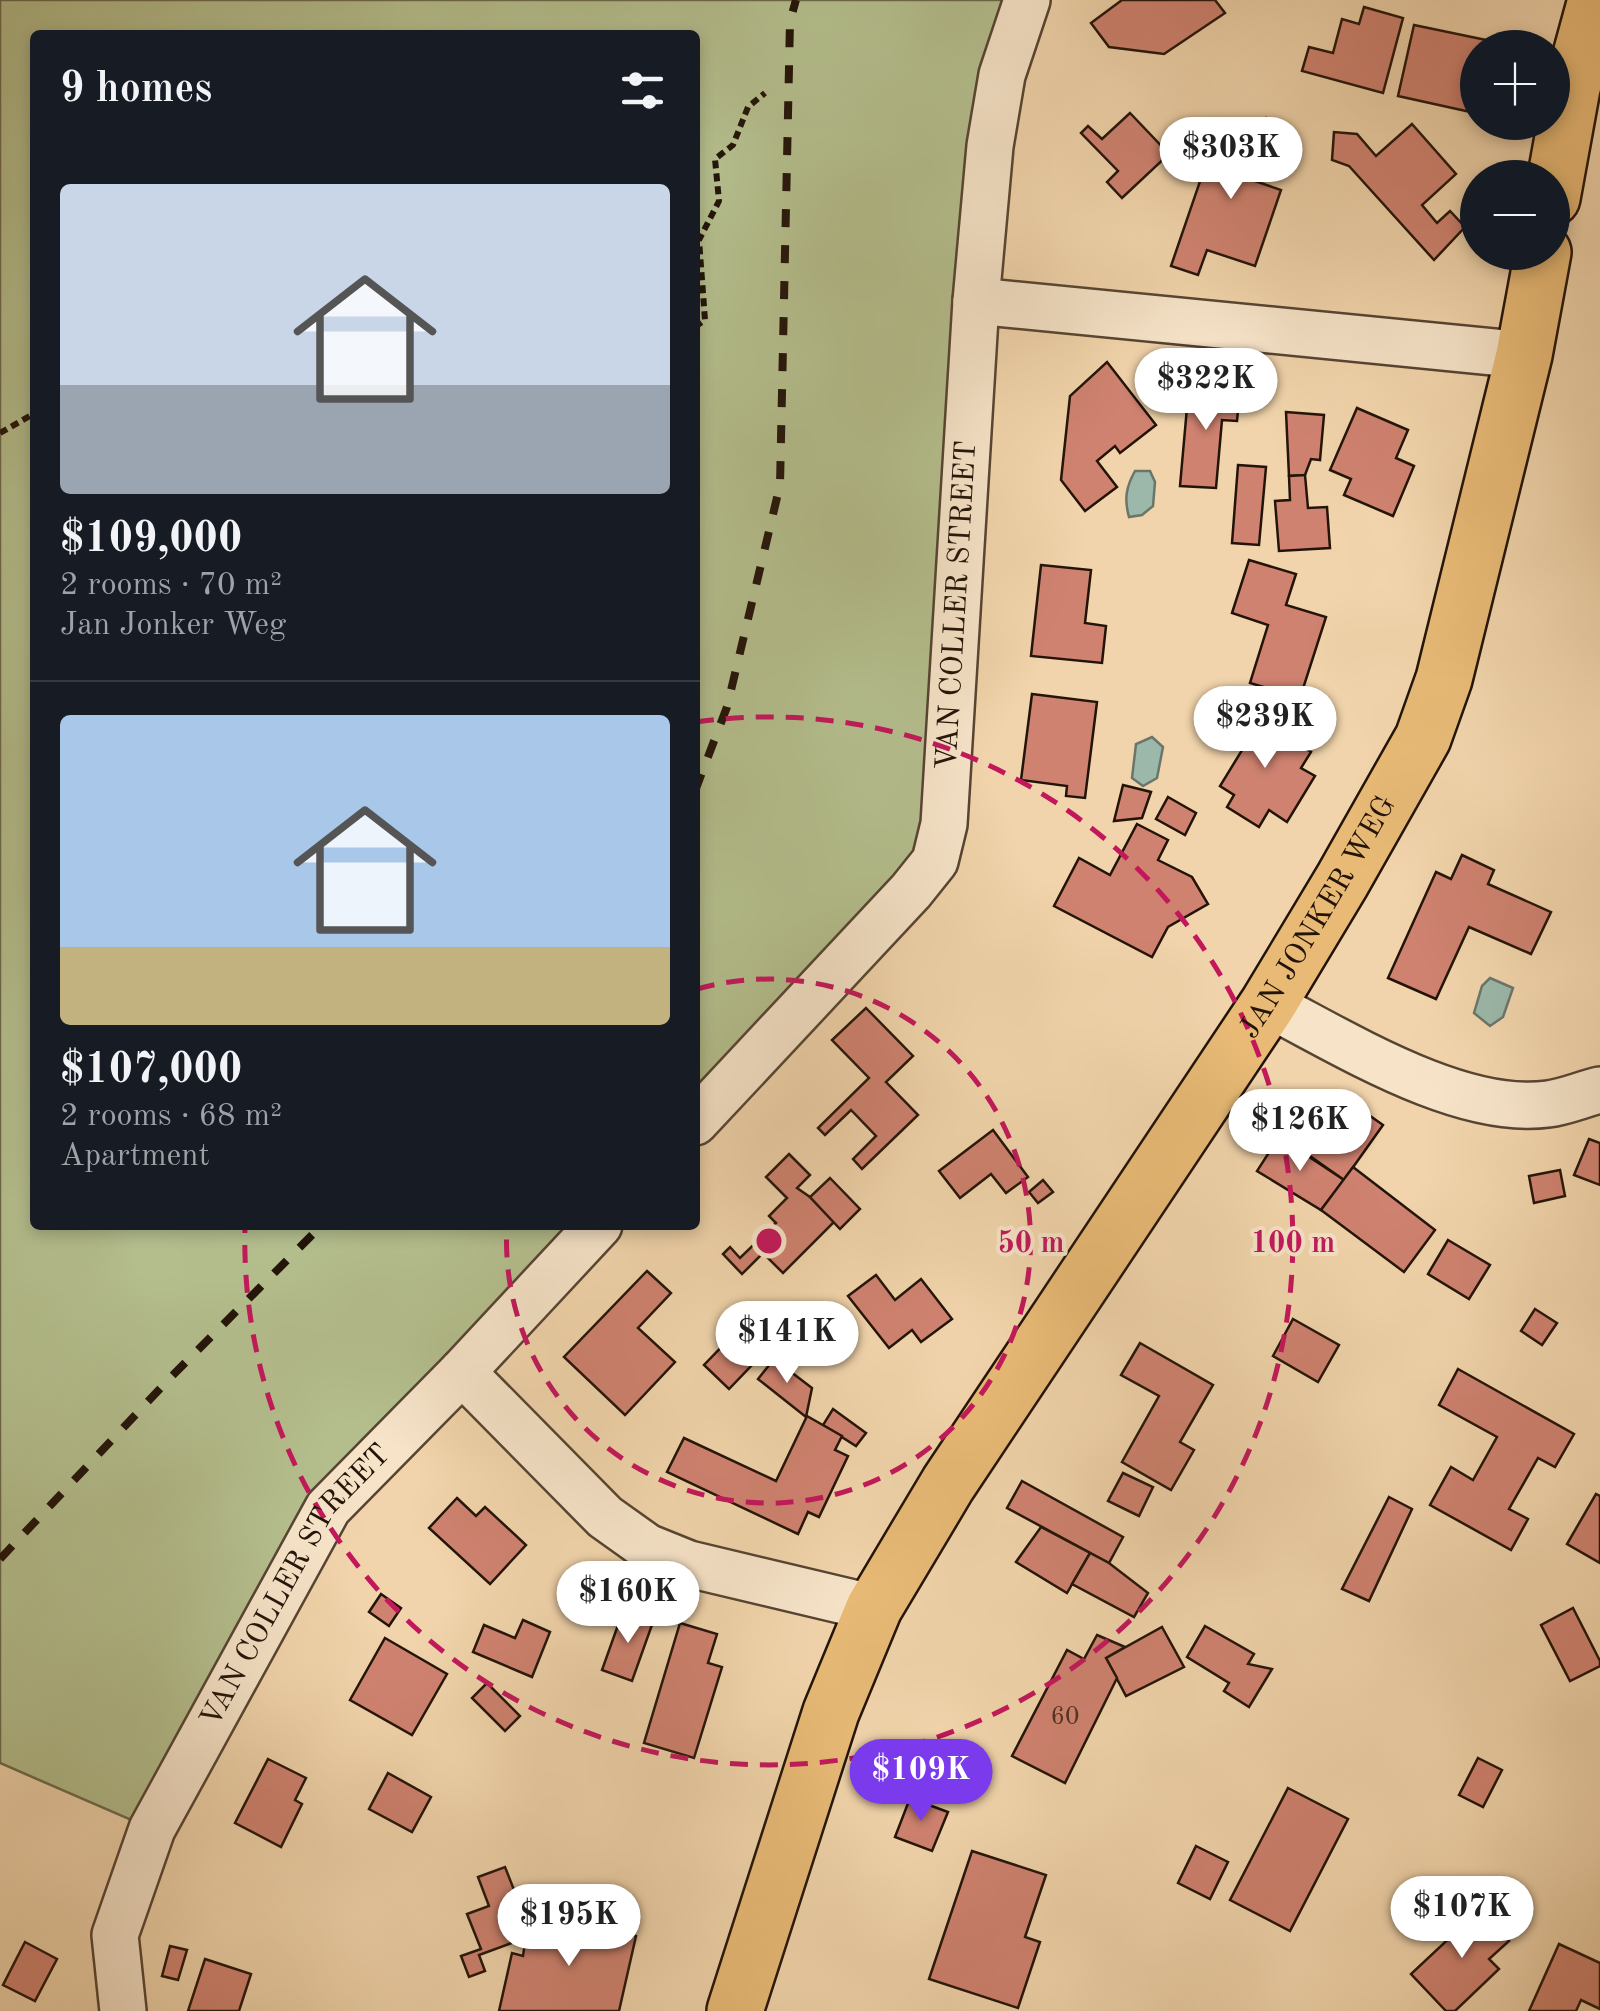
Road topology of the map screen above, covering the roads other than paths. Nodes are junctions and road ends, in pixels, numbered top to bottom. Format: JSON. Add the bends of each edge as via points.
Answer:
{"nodes":[{"id":1,"x":1027,"y":0,"type":"edge"},
{"id":2,"x":1596,"y":0,"type":"edge"},
{"id":3,"x":1559,"y":160,"type":"edge"},
{"id":4,"x":1540,"y":270,"type":"edge"},
{"id":5,"x":976,"y":300,"type":"junction"},
{"id":6,"x":1524,"y":354,"type":"junction"},
{"id":7,"x":1268,"y":1004,"type":"junction"},
{"id":8,"x":1600,"y":1090,"type":"edge"},
{"id":9,"x":700,"y":1117,"type":"edge"},
{"id":10,"x":594,"y":1230,"type":"edge"},
{"id":11,"x":462,"y":1372,"type":"junction"},
{"id":12,"x":874,"y":1608,"type":"junction"},
{"id":13,"x":123,"y":2011,"type":"edge"},
{"id":14,"x":735,"y":2011,"type":"edge"}],
"edges":[{"from":1,"to":5,"type":"street","name":"VAN COLLER STREET","via":[[1002,75]]},
{"from":2,"to":3,"type":"main road"},
{"from":4,"to":6,"type":"main road","name":"JAN JONKER WEG"},
{"from":5,"to":6,"type":"street"},
{"from":5,"to":9,"type":"street","name":"VAN COLLER STREET","via":[[944,824],[935,861]]},
{"from":6,"to":7,"type":"main road","name":"JAN JONKER WEG","via":[[1444,679],[1423,738]]},
{"from":7,"to":8,"type":"street","via":[[1404,1074],[1476,1098],[1549,1104]]},
{"from":7,"to":12,"type":"main road","name":"JAN JONKER WEG","via":[[948,1484]]},
{"from":10,"to":11,"type":"street","name":"VAN COLLER STREET"},
{"from":11,"to":12,"type":"street","via":[[605,1517],[647,1547],[689,1564]]},
{"from":11,"to":13,"type":"street","name":"VAN COLLER STREET","via":[[328,1508],[152,1829],[115,1935]]},
{"from":12,"to":14,"type":"main road","name":"JAN JONKER WEG","via":[[831,1712]]}]}
